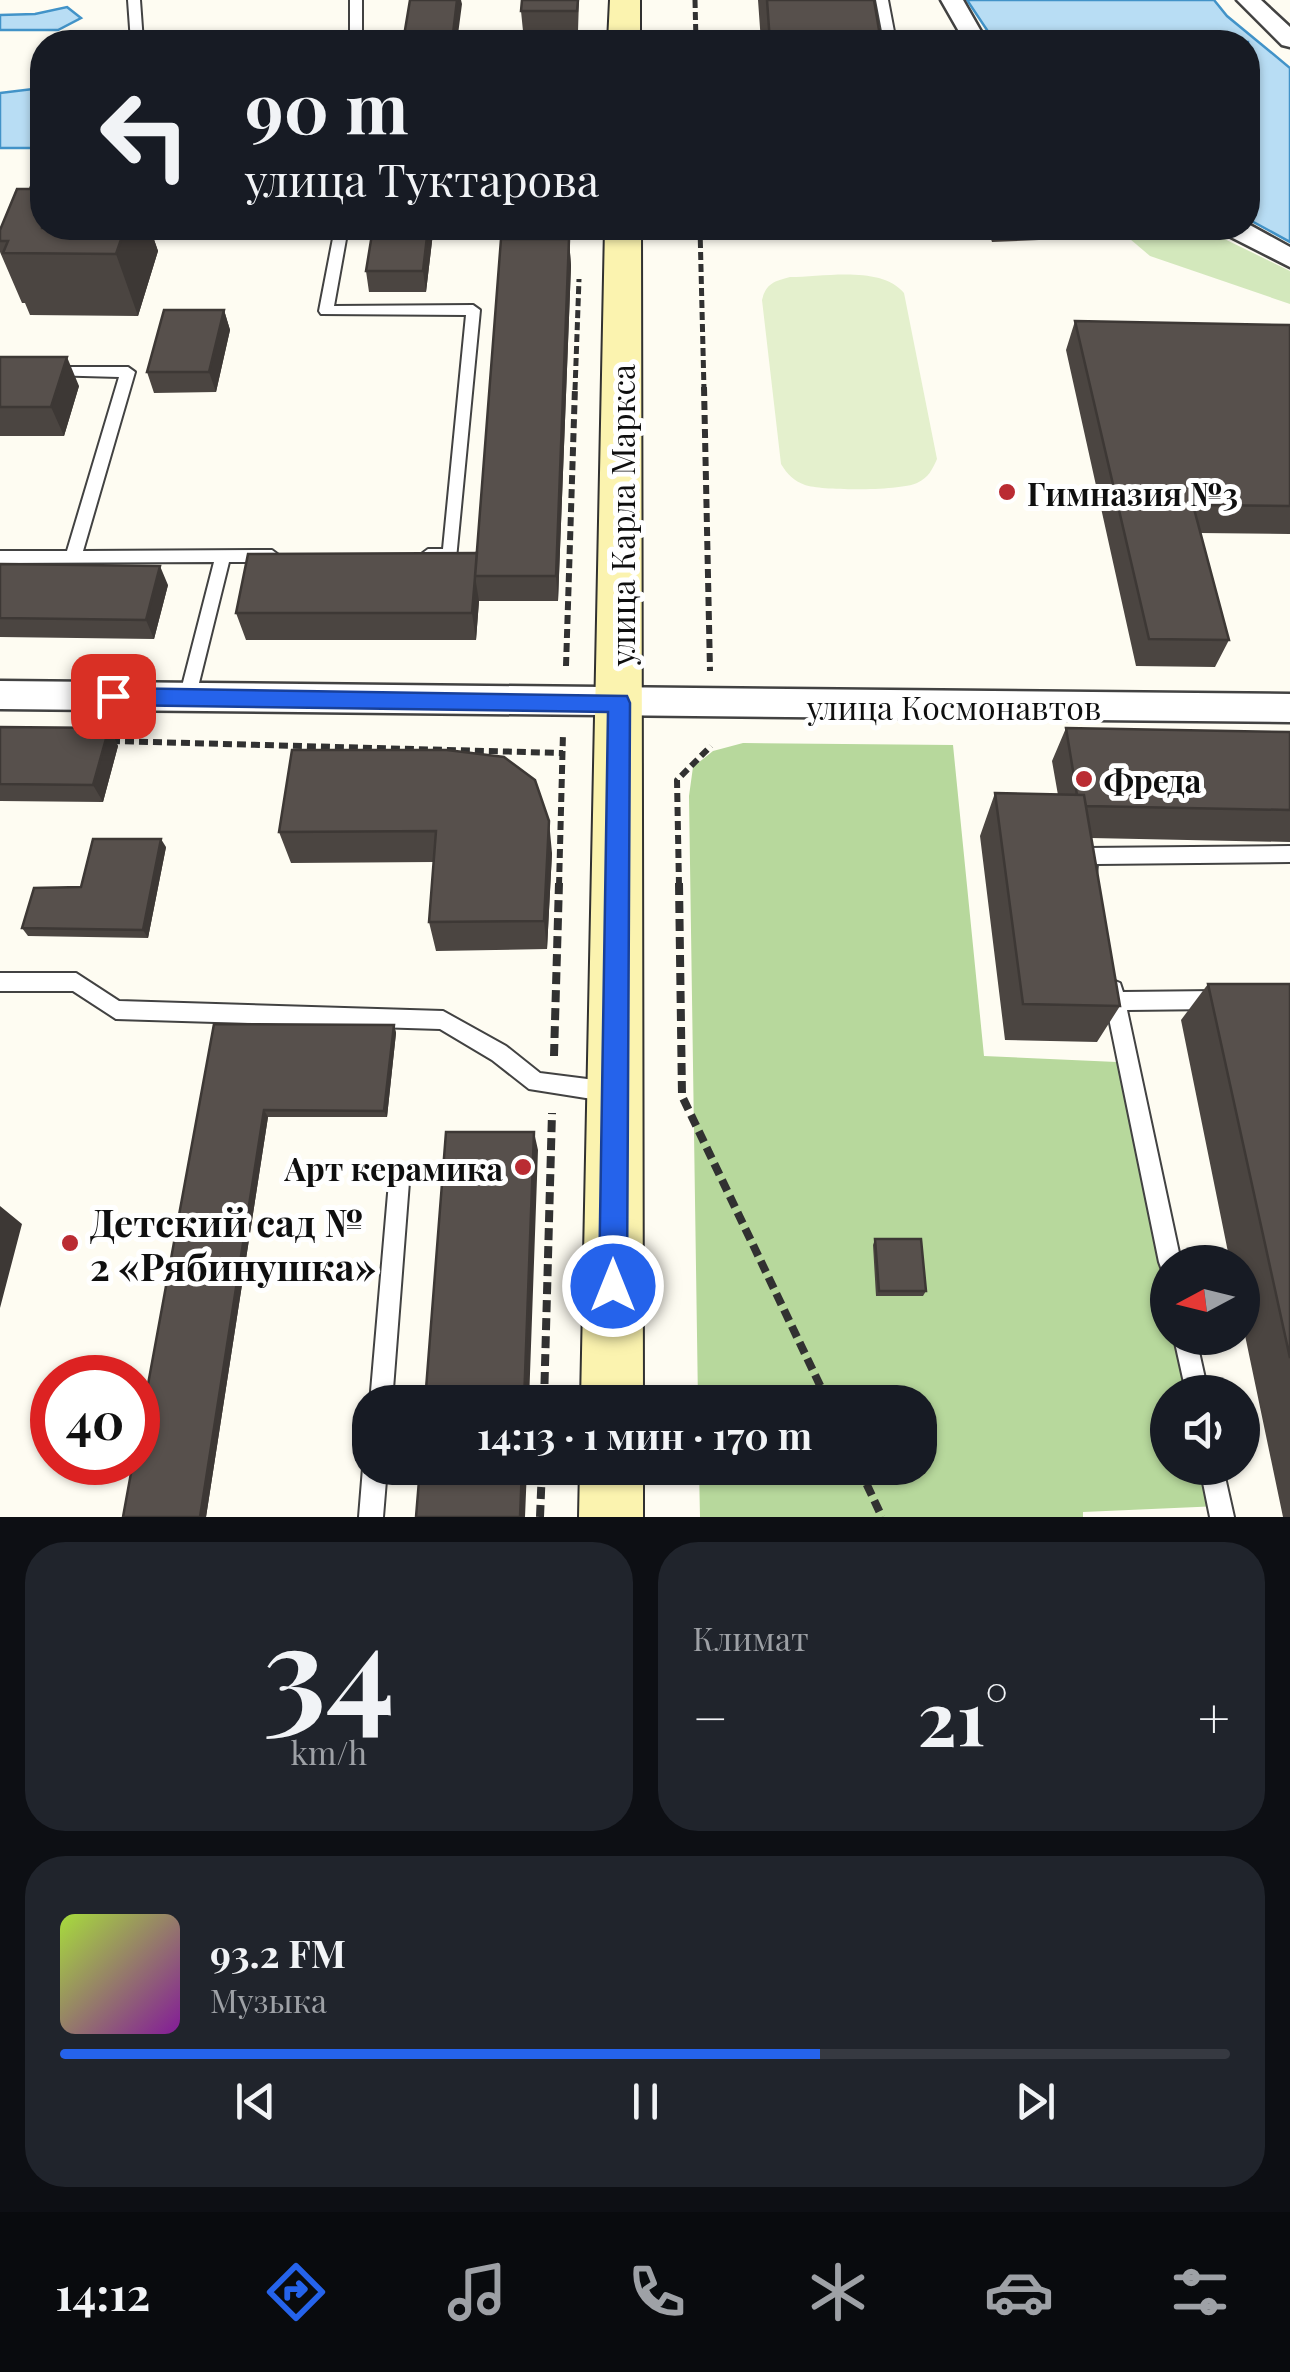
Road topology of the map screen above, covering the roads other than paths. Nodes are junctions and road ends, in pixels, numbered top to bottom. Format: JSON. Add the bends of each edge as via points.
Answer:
{"nodes":[{"id":1,"x":134,"y":0,"type":"edge"},
{"id":2,"x":356,"y":0,"type":"edge"},
{"id":3,"x":625,"y":0,"type":"edge"},
{"id":4,"x":882,"y":0,"type":"edge"},
{"id":5,"x":952,"y":0,"type":"edge"},
{"id":6,"x":1248,"y":0,"type":"edge"},
{"id":7,"x":137,"y":30,"type":"edge"},
{"id":8,"x":356,"y":30,"type":"edge"},
{"id":9,"x":624,"y":30,"type":"edge"},
{"id":10,"x":888,"y":30,"type":"edge"},
{"id":11,"x":969,"y":30,"type":"edge"},
{"id":12,"x":1290,"y":40,"type":"edge"},
{"id":13,"x":338,"y":240,"type":"edge"},
{"id":14,"x":623,"y":240,"type":"edge"},
{"id":15,"x":1256,"y":240,"type":"edge"},
{"id":16,"x":1290,"y":258,"type":"edge"},
{"id":17,"x":37,"y":372,"type":"edge"},
{"id":18,"x":223,"y":556,"type":"junction"},
{"id":19,"x":299,"y":556,"type":"edge"},
{"id":20,"x":412,"y":556,"type":"edge"},
{"id":21,"x":0,"y":557,"type":"edge"},
{"id":22,"x":73,"y":557,"type":"junction"},
{"id":23,"x":0,"y":695,"type":"edge"},
{"id":24,"x":188,"y":698,"type":"junction"},
{"id":25,"x":619,"y":703,"type":"junction"},
{"id":26,"x":1290,"y":708,"type":"edge"},
{"id":27,"x":1290,"y":854,"type":"edge"},
{"id":28,"x":1093,"y":892,"type":"edge"},
{"id":29,"x":1108,"y":965,"type":"edge"},
{"id":30,"x":0,"y":982,"type":"edge"},
{"id":31,"x":1232,"y":1000,"type":"edge"},
{"id":32,"x":1116,"y":1001,"type":"junction"},
{"id":33,"x":615,"y":1093,"type":"junction"},
{"id":34,"x":399,"y":1182,"type":"dead end"},
{"id":35,"x":1166,"y":1245,"type":"edge"},
{"id":36,"x":381,"y":1385,"type":"edge"},
{"id":37,"x":612,"y":1385,"type":"edge"},
{"id":38,"x":374,"y":1485,"type":"edge"},
{"id":39,"x":612,"y":1485,"type":"edge"},
{"id":40,"x":1215,"y":1485,"type":"edge"},
{"id":41,"x":371,"y":1517,"type":"edge"},
{"id":42,"x":612,"y":1517,"type":"edge"},
{"id":43,"x":1222,"y":1517,"type":"edge"}],
"edges":[{"from":1,"to":7,"type":"lane"},
{"from":2,"to":8,"type":"lane"},
{"from":3,"to":9,"type":"street"},
{"from":4,"to":10,"type":"lane"},
{"from":5,"to":11,"type":"street"},
{"from":6,"to":12,"type":"street"},
{"from":13,"to":20,"type":"lane","via":[[326,311],[472,310],[450,555]]},
{"from":14,"to":25,"type":"street","name":"улица Карла Маркса"},
{"from":15,"to":16,"type":"street"},
{"from":17,"to":22,"type":"lane","via":[[128,372]]},
{"from":18,"to":19,"type":"lane"},
{"from":18,"to":22,"type":"lane"},
{"from":18,"to":24,"type":"lane"},
{"from":21,"to":22,"type":"lane"},
{"from":23,"to":24,"type":"street","name":"улица Космонавтов"},
{"from":24,"to":25,"type":"street","name":"улица Космонавтов"},
{"from":25,"to":26,"type":"street","name":"улица Космонавтов"},
{"from":25,"to":33,"type":"street","name":"улица Карла Маркса"},
{"from":27,"to":28,"type":"lane","via":[[1086,856]]},
{"from":29,"to":32,"type":"lane"},
{"from":30,"to":33,"type":"lane","via":[[76,982],[116,1010],[443,1020],[536,1082]]},
{"from":31,"to":32,"type":"lane"},
{"from":32,"to":35,"type":"lane"},
{"from":33,"to":37,"type":"street","name":"улица Карла Маркса"},
{"from":34,"to":36,"type":"lane"},
{"from":38,"to":41,"type":"lane"},
{"from":39,"to":42,"type":"street"},
{"from":40,"to":43,"type":"lane"}]}
